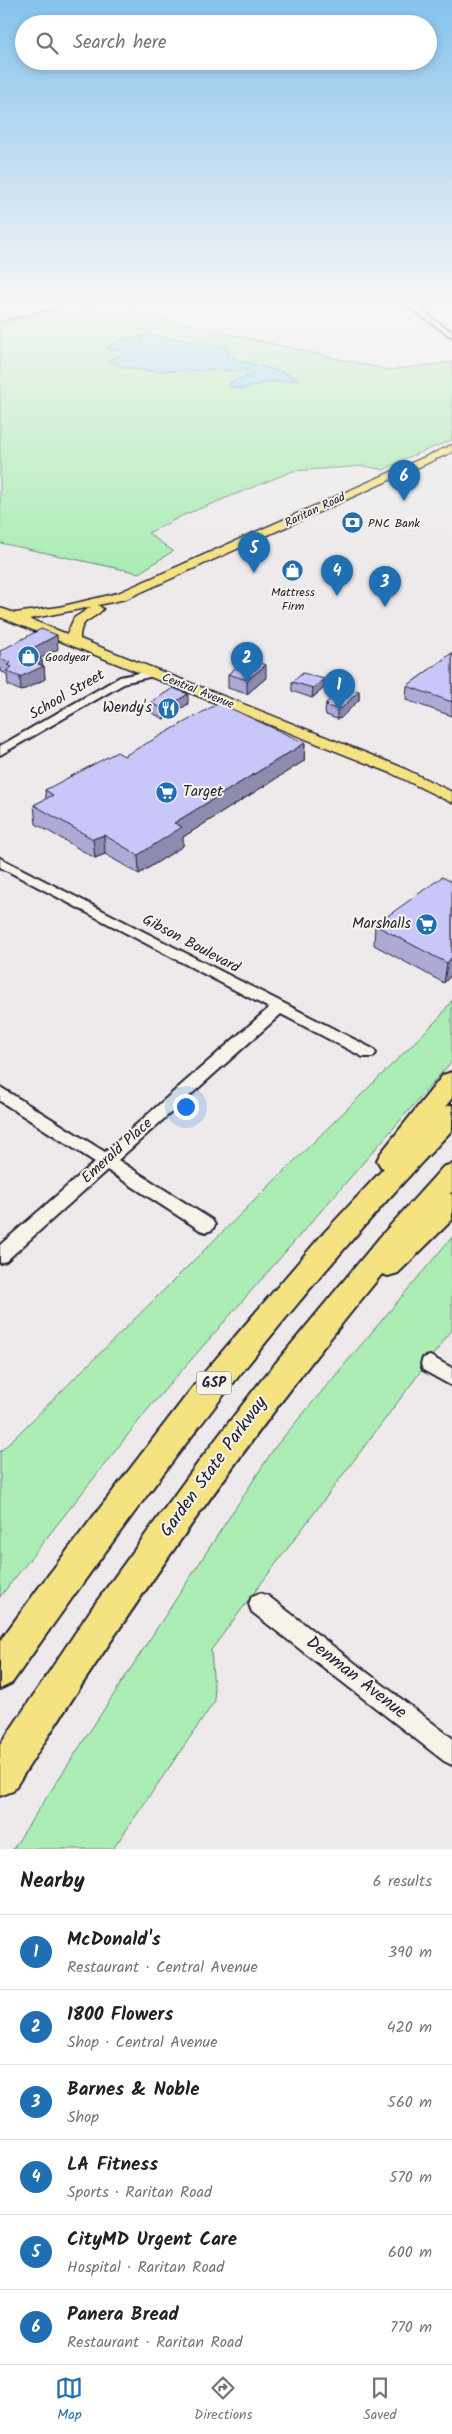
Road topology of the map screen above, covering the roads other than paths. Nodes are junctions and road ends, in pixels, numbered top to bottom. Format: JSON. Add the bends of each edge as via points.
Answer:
{"nodes":[{"id":1,"x":452,"y":448,"type":"edge"},
{"id":2,"x":122,"y":596,"type":"junction"},
{"id":3,"x":97,"y":609,"type":"junction"},
{"id":4,"x":4,"y":616,"type":"edge"},
{"id":5,"x":26,"y":623,"type":"junction"},
{"id":6,"x":0,"y":626,"type":"edge"},
{"id":7,"x":73,"y":641,"type":"junction"},
{"id":8,"x":129,"y":663,"type":"junction"},
{"id":9,"x":154,"y":673,"type":"junction"},
{"id":10,"x":124,"y":679,"type":"junction"},
{"id":11,"x":0,"y":751,"type":"edge"},
{"id":12,"x":396,"y":770,"type":"junction"},
{"id":13,"x":452,"y":790,"type":"edge"},
{"id":14,"x":452,"y":798,"type":"edge"},
{"id":15,"x":0,"y":862,"type":"edge"},
{"id":16,"x":278,"y":1008,"type":"junction"},
{"id":17,"x":368,"y":1053,"type":"dead end"},
{"id":18,"x":452,"y":1082,"type":"edge"},
{"id":19,"x":0,"y":1094,"type":"edge"},
{"id":20,"x":452,"y":1114,"type":"edge"},
{"id":21,"x":107,"y":1160,"type":"junction"},
{"id":22,"x":452,"y":1174,"type":"edge"},
{"id":23,"x":452,"y":1204,"type":"edge"},
{"id":24,"x":206,"y":1224,"type":"dead end"},
{"id":25,"x":0,"y":1256,"type":"edge"},
{"id":26,"x":255,"y":1332,"type":"junction"},
{"id":27,"x":301,"y":1351,"type":"junction"},
{"id":28,"x":430,"y":1364,"type":"dead end"},
{"id":29,"x":452,"y":1378,"type":"edge"},
{"id":30,"x":260,"y":1604,"type":"dead end"},
{"id":31,"x":0,"y":1671,"type":"edge"},
{"id":32,"x":452,"y":1753,"type":"edge"},
{"id":33,"x":0,"y":1778,"type":"edge"}],
"edges":[{"from":1,"to":2,"type":"main road","name":"Raritan Road"},
{"from":2,"to":3,"type":"main road","name":"Raritan Road"},
{"from":2,"to":4,"type":"main road","name":"Raritan Road","via":[[59,611]]},
{"from":3,"to":5,"type":"main road","name":"Raritan Road"},
{"from":3,"to":7,"type":"main road","via":[[74,625]]},
{"from":4,"to":5,"type":"main road","name":"Central Avenue"},
{"from":5,"to":6,"type":"main road","name":"Raritan Road"},
{"from":5,"to":7,"type":"main road","name":"Central Avenue"},
{"from":7,"to":8,"type":"main road","name":"Central Avenue"},
{"from":8,"to":9,"type":"main road","name":"Central Avenue"},
{"from":8,"to":10,"type":"street","name":"School Street"},
{"from":9,"to":10,"type":"street","name":"School Street"},
{"from":9,"to":12,"type":"main road","name":"Central Avenue"},
{"from":10,"to":11,"type":"street","name":"School Street"},
{"from":12,"to":13,"type":"main road","name":"Central Avenue"},
{"from":12,"to":14,"type":"main road","name":"Central Avenue"},
{"from":15,"to":16,"type":"street","name":"Gibson Boulevard"},
{"from":16,"to":17,"type":"street","name":"Gibson Boulevard"},
{"from":16,"to":21,"type":"street","name":"Emerald Place"},
{"from":18,"to":26,"type":"highway"},
{"from":19,"to":21,"type":"street"},
{"from":20,"to":26,"type":"highway","number":"GSP","via":[[357,1214]]},
{"from":21,"to":24,"type":"street"},
{"from":21,"to":25,"type":"street","name":"Emerald Place"},
{"from":22,"to":27,"type":"highway","name":"Garden State Parkway","via":[[364,1273]]},
{"from":23,"to":27,"type":"highway"},
{"from":26,"to":31,"type":"highway","number":"GSP","via":[[111,1515]]},
{"from":27,"to":33,"type":"highway","name":"Garden State Parkway","via":[[153,1549]]},
{"from":28,"to":29,"type":"street"},
{"from":30,"to":32,"type":"street","name":"Denman Avenue"}]}
